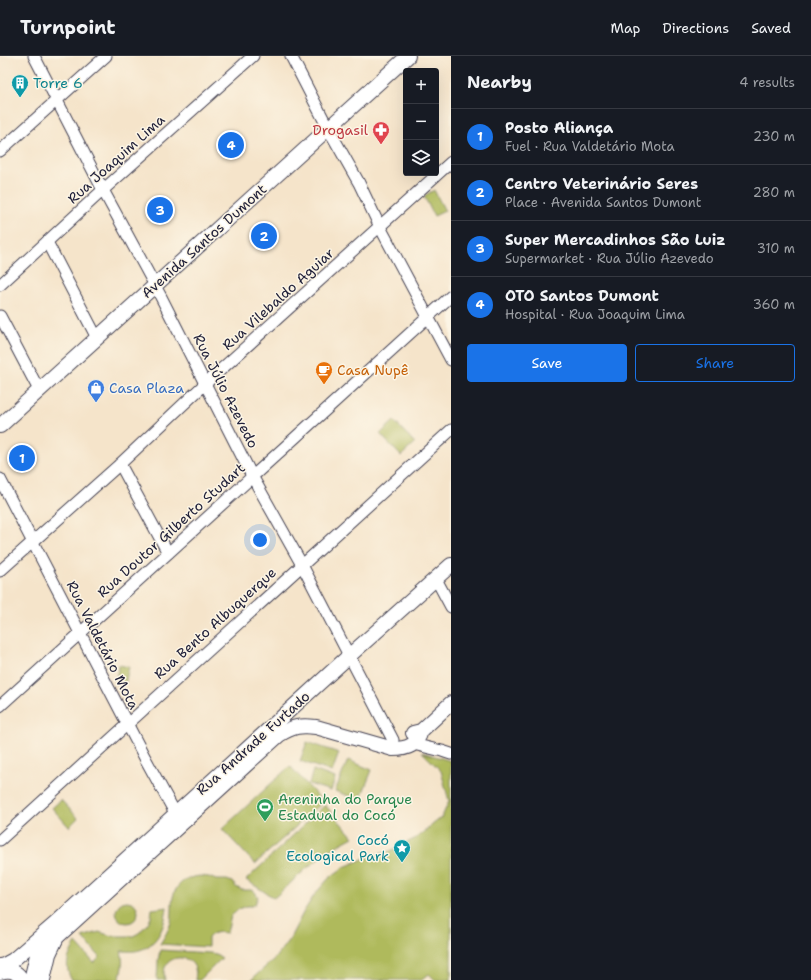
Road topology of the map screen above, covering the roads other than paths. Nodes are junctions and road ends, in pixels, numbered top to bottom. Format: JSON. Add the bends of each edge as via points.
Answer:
{"nodes":[{"id":1,"x":34,"y":56,"type":"edge"},
{"id":2,"x":106,"y":56,"type":"edge"},
{"id":3,"x":253,"y":56,"type":"edge"},
{"id":4,"x":291,"y":56,"type":"edge"},
{"id":5,"x":408,"y":56,"type":"edge"},
{"id":6,"x":57,"y":100,"type":"junction"},
{"id":7,"x":328,"y":128,"type":"junction"},
{"id":8,"x":0,"y":151,"type":"edge"},
{"id":9,"x":451,"y":162,"type":"edge"},
{"id":10,"x":103,"y":190,"type":"junction"},
{"id":11,"x":380,"y":227,"type":"junction"},
{"id":12,"x":47,"y":242,"type":"junction"},
{"id":13,"x":0,"y":285,"type":"edge"},
{"id":14,"x":155,"y":286,"type":"junction"},
{"id":15,"x":451,"y":296,"type":"edge"},
{"id":16,"x":0,"y":316,"type":"edge"},
{"id":17,"x":429,"y":317,"type":"junction"},
{"id":18,"x":97,"y":338,"type":"junction"},
{"id":19,"x":451,"y":360,"type":"edge"},
{"id":20,"x":206,"y":384,"type":"junction"},
{"id":21,"x":39,"y":390,"type":"junction"},
{"id":22,"x":0,"y":426,"type":"edge"},
{"id":23,"x":451,"y":430,"type":"edge"},
{"id":24,"x":120,"y":464,"type":"junction"},
{"id":25,"x":252,"y":476,"type":"junction"},
{"id":26,"x":0,"y":479,"type":"edge"},
{"id":27,"x":33,"y":541,"type":"junction"},
{"id":28,"x":168,"y":553,"type":"junction"},
{"id":29,"x":302,"y":565,"type":"junction"},
{"id":30,"x":451,"y":565,"type":"edge"},
{"id":31,"x":0,"y":571,"type":"edge"},
{"id":32,"x":436,"y":579,"type":"junction"},
{"id":33,"x":451,"y":607,"type":"edge"},
{"id":34,"x":80,"y":633,"type":"junction"},
{"id":35,"x":349,"y":656,"type":"junction"},
{"id":36,"x":451,"y":703,"type":"edge"},
{"id":37,"x":0,"y":706,"type":"edge"},
{"id":38,"x":292,"y":708,"type":"junction"},
{"id":39,"x":322,"y":721,"type":"junction"},
{"id":40,"x":128,"y":724,"type":"junction"},
{"id":41,"x":421,"y":731,"type":"junction"},
{"id":42,"x":369,"y":733,"type":"junction"},
{"id":43,"x":340,"y":734,"type":"junction"},
{"id":44,"x":392,"y":740,"type":"junction"},
{"id":45,"x":413,"y":744,"type":"junction"},
{"id":46,"x":451,"y":754,"type":"edge"},
{"id":47,"x":178,"y":818,"type":"junction"},
{"id":48,"x":0,"y":840,"type":"edge"},
{"id":49,"x":56,"y":923,"type":"junction"},
{"id":50,"x":0,"y":966,"type":"edge"},
{"id":51,"x":0,"y":972,"type":"edge"},
{"id":52,"x":22,"y":980,"type":"edge"},
{"id":53,"x":31,"y":980,"type":"edge"},
{"id":54,"x":43,"y":980,"type":"edge"}],
"edges":[{"from":1,"to":6,"type":"street","name":"Rua Júlio Azevedo"},
{"from":2,"to":6,"type":"street"},
{"from":3,"to":10,"type":"street","name":"Rua Joaquim Lima"},
{"from":4,"to":7,"type":"street"},
{"from":5,"to":7,"type":"main road","name":"Avenida Santos Dumont"},
{"from":6,"to":8,"type":"street"},
{"from":6,"to":10,"type":"street","name":"Rua Júlio Azevedo"},
{"from":7,"to":11,"type":"street"},
{"from":7,"to":14,"type":"main road","name":"Avenida Santos Dumont"},
{"from":9,"to":11,"type":"street","name":"Rua Vilebaldo Aguiar"},
{"from":10,"to":12,"type":"street","name":"Rua Joaquim Lima"},
{"from":10,"to":14,"type":"street","name":"Rua Júlio Azevedo"},
{"from":11,"to":17,"type":"street"},
{"from":11,"to":20,"type":"street","name":"Rua Vilebaldo Aguiar"},
{"from":12,"to":13,"type":"street","name":"Rua Joaquim Lima"},
{"from":12,"to":18,"type":"street"},
{"from":14,"to":18,"type":"main road","name":"Avenida Santos Dumont"},
{"from":14,"to":20,"type":"street","name":"Rua Júlio Azevedo"},
{"from":15,"to":17,"type":"street","name":"Rua Doutor Gilberto Studart"},
{"from":16,"to":21,"type":"street"},
{"from":17,"to":19,"type":"street"},
{"from":17,"to":25,"type":"street","name":"Rua Doutor Gilberto Studart"},
{"from":18,"to":21,"type":"main road","name":"Avenida Santos Dumont"},
{"from":20,"to":24,"type":"street","name":"Rua Vilebaldo Aguiar"},
{"from":20,"to":25,"type":"street","name":"Rua Júlio Azevedo"},
{"from":21,"to":22,"type":"main road","name":"Avenida Santos Dumont"},
{"from":23,"to":29,"type":"street","name":"Rua Bento Albuquerque"},
{"from":24,"to":27,"type":"street","name":"Rua Vilebaldo Aguiar"},
{"from":24,"to":28,"type":"street"},
{"from":25,"to":28,"type":"street","name":"Rua Doutor Gilberto Studart"},
{"from":25,"to":29,"type":"street","name":"Rua Júlio Azevedo"},
{"from":26,"to":27,"type":"street","name":"Rua Valdetário Mota"},
{"from":27,"to":31,"type":"street","name":"Rua Vilebaldo Aguiar"},
{"from":27,"to":34,"type":"street","name":"Rua Valdetário Mota"},
{"from":28,"to":34,"type":"street","name":"Rua Doutor Gilberto Studart"},
{"from":29,"to":35,"type":"street","name":"Rua Júlio Azevedo"},
{"from":29,"to":40,"type":"street","name":"Rua Bento Albuquerque"},
{"from":30,"to":32,"type":"main road","name":"Rua Andrade Furtado"},
{"from":32,"to":33,"type":"street"},
{"from":32,"to":35,"type":"main road","name":"Rua Andrade Furtado"},
{"from":34,"to":37,"type":"street","name":"Rua Doutor Gilberto Studart"},
{"from":34,"to":40,"type":"street","name":"Rua Valdetário Mota"},
{"from":35,"to":38,"type":"main road","name":"Rua Andrade Furtado"},
{"from":35,"to":44,"type":"street","name":"Rua Júlio Azevedo"},
{"from":36,"to":41,"type":"main road"},
{"from":38,"to":39,"type":"main road","via":[[294,714],[299,717]]},
{"from":38,"to":47,"type":"main road","name":"Rua Andrade Furtado"},
{"from":39,"to":42,"type":"main road"},
{"from":39,"to":43,"type":"main road"},
{"from":40,"to":47,"type":"street","name":"Rua Valdetário Mota"},
{"from":40,"to":48,"type":"street","name":"Rua Bento Albuquerque"},
{"from":41,"to":44,"type":"main road","via":[[405,739]]},
{"from":41,"to":45,"type":"main road"},
{"from":42,"to":43,"type":"main road"},
{"from":42,"to":44,"type":"main road"},
{"from":43,"to":45,"type":"main road","via":[[393,749],[406,748]]},
{"from":43,"to":47,"type":"main road","via":[[316,727],[290,728],[279,734]]},
{"from":45,"to":46,"type":"street"},
{"from":47,"to":49,"type":"main road","name":"Rua Andrade Furtado"},
{"from":47,"to":54,"type":"main road","via":[[57,938],[49,954]]},
{"from":49,"to":50,"type":"main road","via":[[13,960]]},
{"from":49,"to":53,"type":"main road","via":[[42,940]]},
{"from":51,"to":52,"type":"main road","via":[[14,972]]}]}
